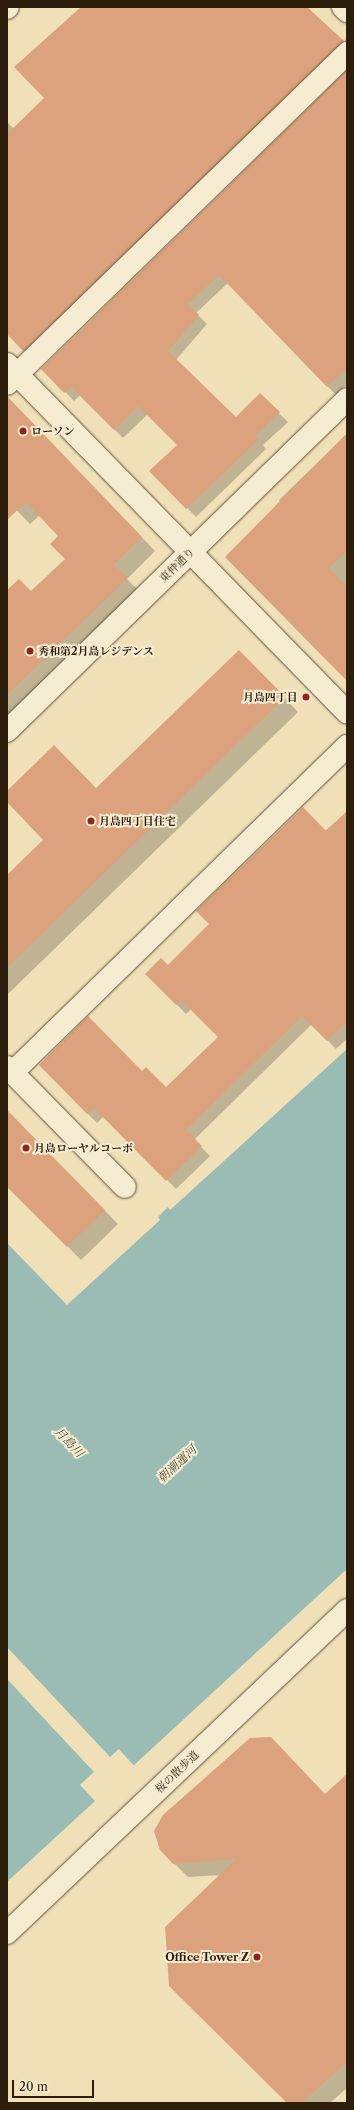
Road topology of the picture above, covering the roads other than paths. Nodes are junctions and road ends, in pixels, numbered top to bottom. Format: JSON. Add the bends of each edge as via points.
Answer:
{"nodes":[{"id":1,"x":343,"y":7,"type":"edge"},
{"id":2,"x":347,"y":11,"type":"edge"},
{"id":3,"x":347,"y":53,"type":"edge"},
{"id":4,"x":10,"y":374,"type":"edge"},
{"id":5,"x":347,"y":399,"type":"edge"},
{"id":6,"x":191,"y":552,"type":"junction"},
{"id":7,"x":347,"y":712,"type":"edge"},
{"id":8,"x":7,"y":731,"type":"edge"},
{"id":9,"x":347,"y":746,"type":"edge"},
{"id":10,"x":10,"y":1069,"type":"edge"},
{"id":11,"x":125,"y":1187,"type":"dead end"},
{"id":12,"x":347,"y":1610,"type":"edge"},
{"id":13,"x":7,"y":1933,"type":"edge"}],
"edges":[{"from":1,"to":2,"type":"street"},
{"from":3,"to":4,"type":"street"},
{"from":4,"to":6,"type":"street"},
{"from":5,"to":6,"type":"street","name":"東仲通り"},
{"from":6,"to":7,"type":"street"},
{"from":6,"to":8,"type":"street","name":"東仲通り"},
{"from":9,"to":10,"type":"street"},
{"from":10,"to":11,"type":"street"},
{"from":12,"to":13,"type":"street","name":"桜の散歩道"}]}
